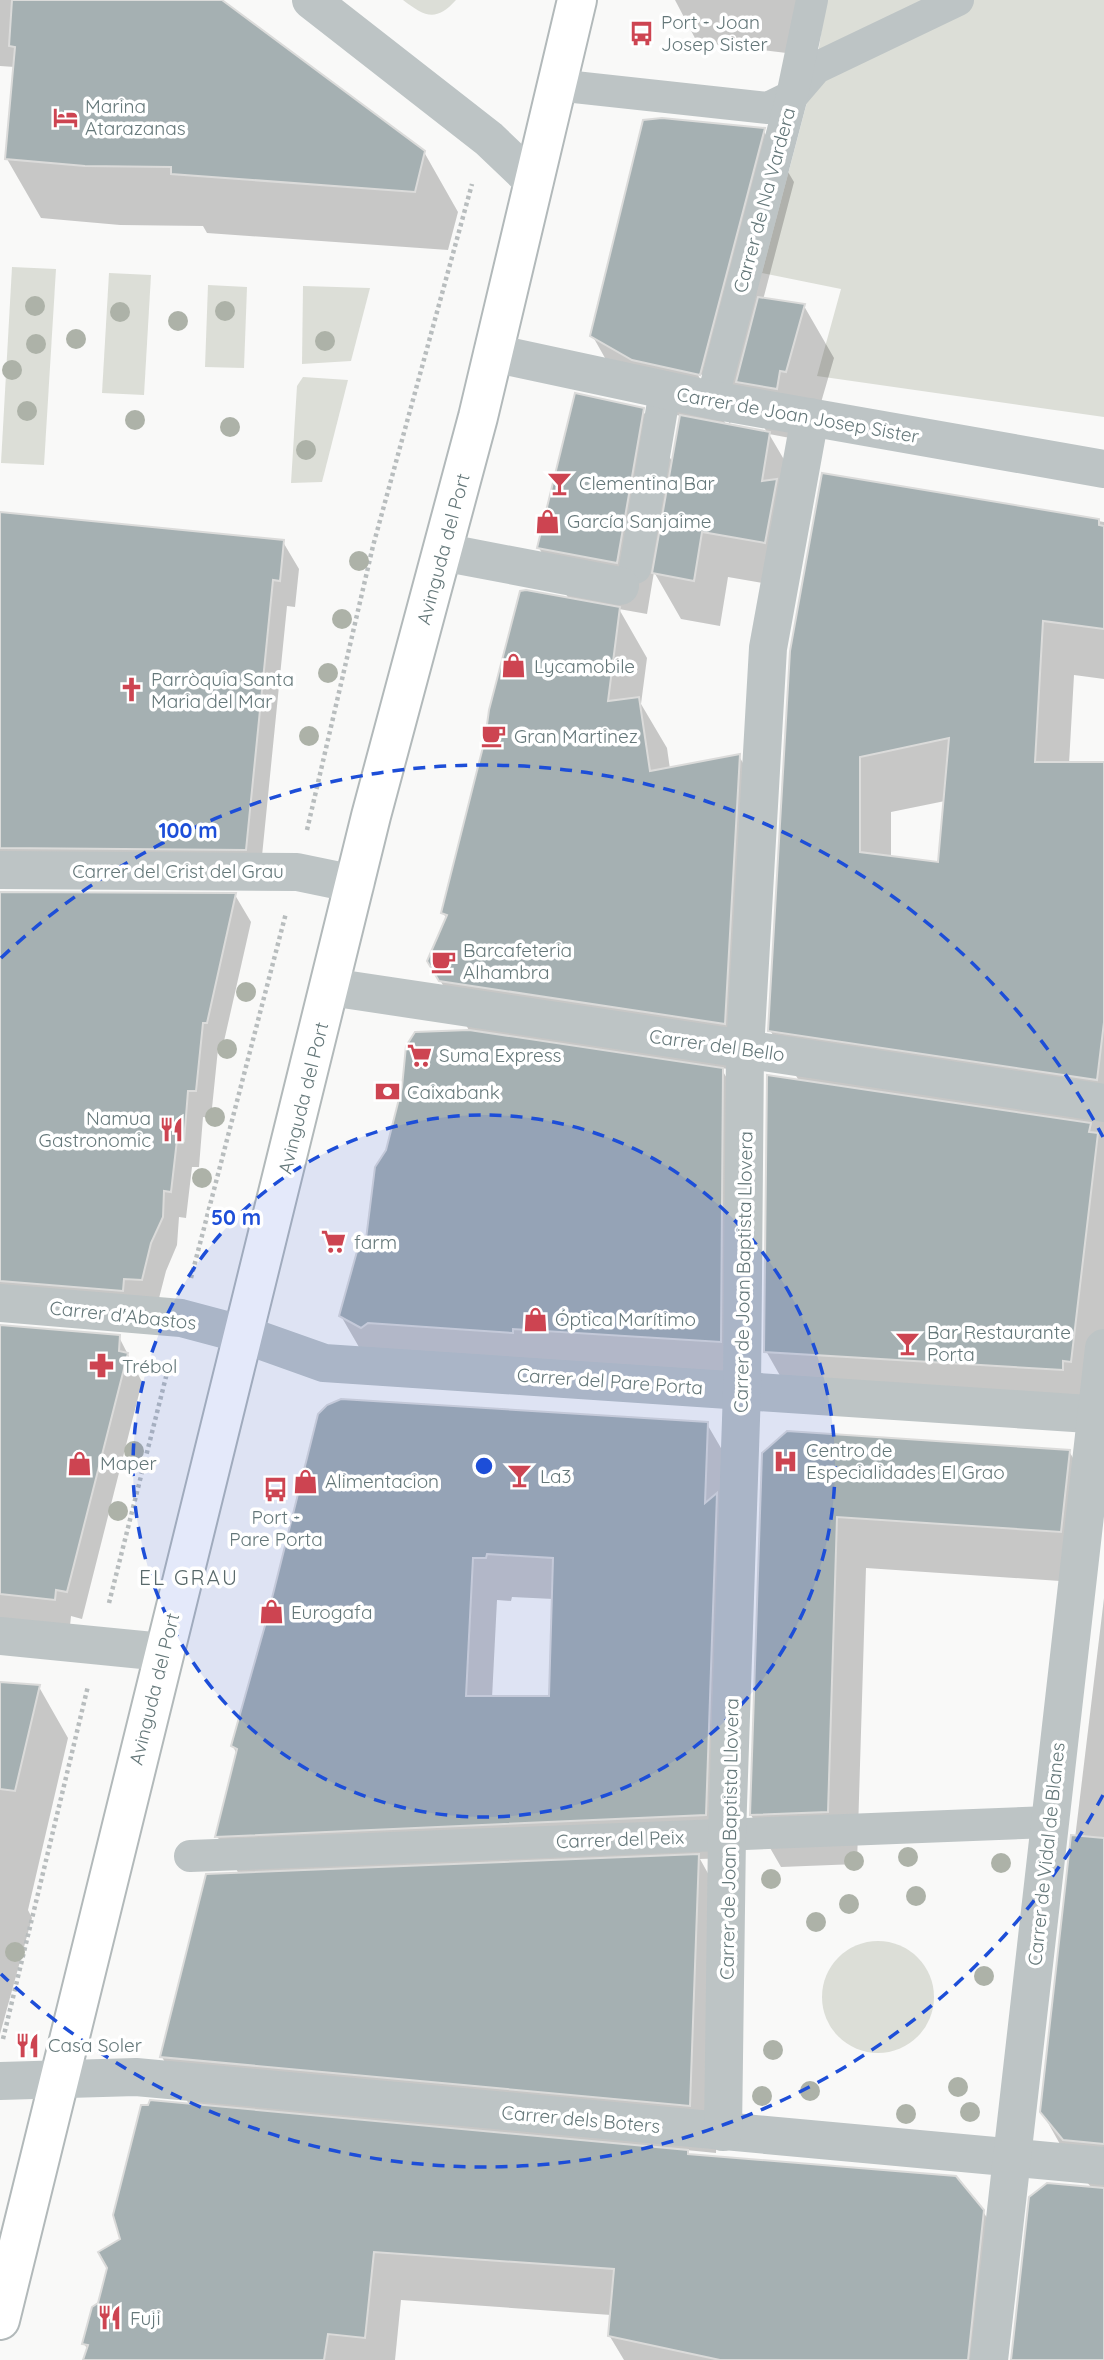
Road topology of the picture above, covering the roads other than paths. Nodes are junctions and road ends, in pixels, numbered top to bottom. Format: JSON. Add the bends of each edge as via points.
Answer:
{"nodes":[{"id":1,"x":311,"y":0,"type":"edge"},
{"id":2,"x":577,"y":0,"type":"edge"},
{"id":3,"x":812,"y":0,"type":"edge"},
{"id":4,"x":958,"y":0,"type":"edge"},
{"id":5,"x":556,"y":85,"type":"junction"},
{"id":6,"x":792,"y":96,"type":"junction"},
{"id":7,"x":534,"y":182,"type":"junction"},
{"id":8,"x":493,"y":353,"type":"junction"},
{"id":9,"x":665,"y":391,"type":"junction"},
{"id":10,"x":712,"y":400,"type":"junction"},
{"id":11,"x":810,"y":417,"type":"junction"},
{"id":12,"x":1104,"y":469,"type":"edge"},
{"id":13,"x":442,"y":552,"type":"junction"},
{"id":14,"x":627,"y":577,"type":"joint"},
{"id":15,"x":0,"y":870,"type":"edge"},
{"id":16,"x":355,"y":884,"type":"junction"},
{"id":17,"x":330,"y":988,"type":"junction"},
{"id":18,"x":746,"y":1049,"type":"junction"},
{"id":19,"x":1104,"y":1103,"type":"edge"},
{"id":20,"x":0,"y":1303,"type":"edge"},
{"id":21,"x":245,"y":1335,"type":"junction"},
{"id":22,"x":1104,"y":1348,"type":"edge"},
{"id":23,"x":743,"y":1390,"type":"junction"},
{"id":24,"x":1101,"y":1415,"type":"edge"},
{"id":25,"x":0,"y":1636,"type":"edge"},
{"id":26,"x":163,"y":1652,"type":"junction"},
{"id":27,"x":1049,"y":1822,"type":"junction"},
{"id":28,"x":727,"y":1835,"type":"junction"},
{"id":29,"x":190,"y":1856,"type":"dead end"},
{"id":30,"x":58,"y":2080,"type":"junction"},
{"id":31,"x":0,"y":2081,"type":"edge"},
{"id":32,"x":723,"y":2132,"type":"junction"},
{"id":33,"x":1013,"y":2157,"type":"junction"},
{"id":34,"x":1104,"y":2165,"type":"edge"},
{"id":35,"x":0,"y":2320,"type":"edge"},
{"id":36,"x":989,"y":2360,"type":"edge"}],
"edges":[{"from":1,"to":7,"type":"street","via":[[489,139]]},
{"from":2,"to":5,"type":"main road","name":"Avinguda del Port"},
{"from":3,"to":6,"type":"street","name":"Carrer de Na Vardera"},
{"from":4,"to":6,"type":"street","via":[[816,68]]},
{"from":5,"to":6,"type":"street","via":[[768,108]]},
{"from":5,"to":7,"type":"main road","name":"Avinguda del Port"},
{"from":6,"to":10,"type":"street","name":"Carrer de Na Vardera"},
{"from":7,"to":8,"type":"main road","name":"Avinguda del Port"},
{"from":8,"to":9,"type":"street","name":"Carrer de Joan Josep Sister"},
{"from":8,"to":13,"type":"main road","name":"Avinguda del Port"},
{"from":9,"to":10,"type":"street","name":"Carrer de Joan Josep Sister"},
{"from":9,"to":14,"type":"street"},
{"from":10,"to":11,"type":"street","name":"Carrer de Joan Josep Sister"},
{"from":11,"to":12,"type":"street","name":"Carrer de Joan Josep Sister"},
{"from":11,"to":18,"type":"street","name":"Carrer de Joan Baptista Llovera","via":[[768,648]]},
{"from":13,"to":14,"type":"street"},
{"from":13,"to":16,"type":"main road","name":"Avinguda del Port"},
{"from":15,"to":16,"type":"street","name":"Carrer del Crist del Grau","via":[[297,872]]},
{"from":16,"to":17,"type":"main road","name":"Avinguda del Port"},
{"from":17,"to":18,"type":"street","name":"Carrer del Bello"},
{"from":17,"to":21,"type":"main road","name":"Avinguda del Port"},
{"from":18,"to":19,"type":"street","name":"Carrer del Bello"},
{"from":18,"to":23,"type":"street","name":"Carrer de Joan Baptista Llovera"},
{"from":20,"to":21,"type":"street","name":"Carrer d'Abastos","via":[[181,1318]]},
{"from":21,"to":23,"type":"street","name":"Carrer del Pare Porta","via":[[324,1363]]},
{"from":21,"to":26,"type":"main road","name":"Avinguda del Port"},
{"from":22,"to":24,"type":"street","name":"Carrer de Vidal de Blanes"},
{"from":23,"to":24,"type":"street","name":"Carrer del Pare Porta"},
{"from":23,"to":28,"type":"street","name":"Carrer de Joan Baptista Llovera"},
{"from":24,"to":27,"type":"street","name":"Carrer de Vidal de Blanes"},
{"from":25,"to":26,"type":"street"},
{"from":26,"to":30,"type":"main road","name":"Avinguda del Port"},
{"from":27,"to":28,"type":"street","name":"Carrer del Peix"},
{"from":27,"to":33,"type":"street","name":"Carrer de Vidal de Blanes"},
{"from":28,"to":29,"type":"street","name":"Carrer del Peix"},
{"from":28,"to":32,"type":"street","name":"Carrer de Joan Baptista Llovera"},
{"from":30,"to":31,"type":"street","name":"Carrer dels Boters"},
{"from":30,"to":32,"type":"street","name":"Carrer dels Boters","via":[[136,2077]]},
{"from":30,"to":35,"type":"main road","name":"Avinguda del Port"},
{"from":32,"to":33,"type":"street","name":"Carrer dels Boters"},
{"from":33,"to":34,"type":"street","name":"Carrer dels Boters"},
{"from":33,"to":36,"type":"street","name":"Carrer de Vidal de Blanes"}]}
